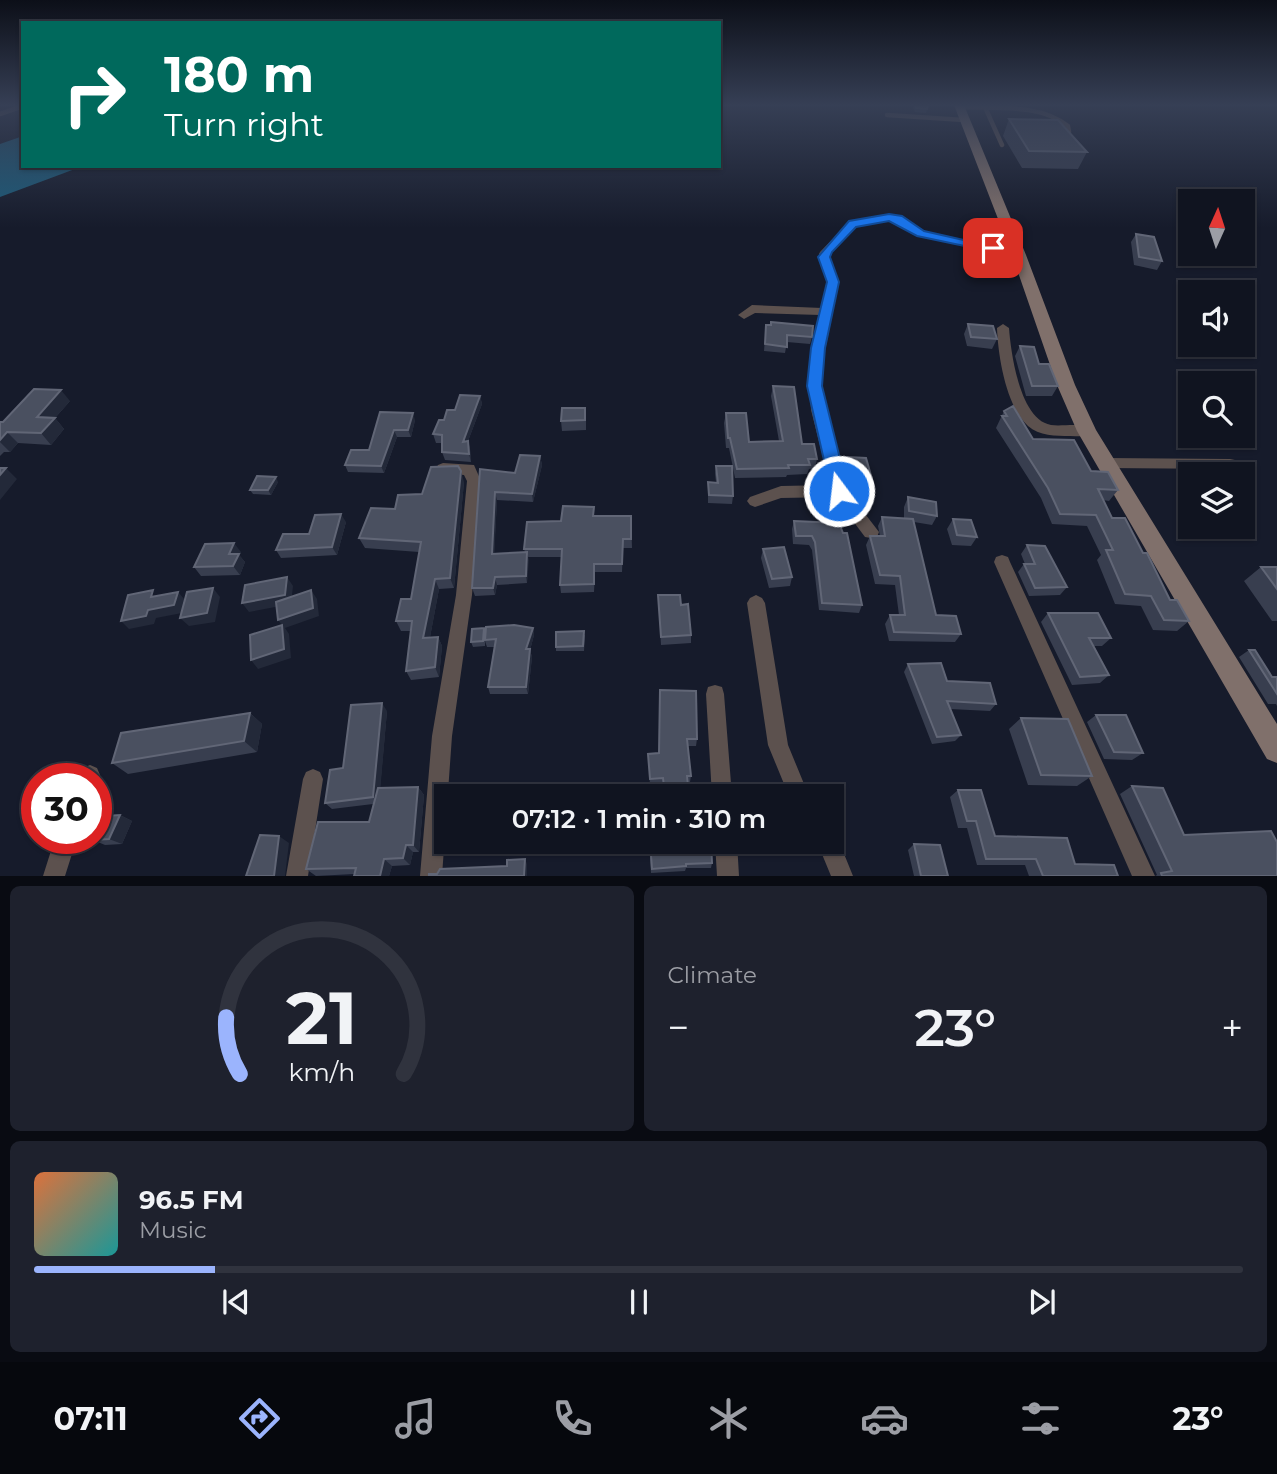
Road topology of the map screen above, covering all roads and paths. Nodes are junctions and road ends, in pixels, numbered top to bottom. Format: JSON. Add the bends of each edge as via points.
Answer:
{"nodes":[{"id":1,"x":975,"y":146,"type":"edge"},
{"id":2,"x":1019,"y":255,"type":"junction"},
{"id":3,"x":826,"y":312,"type":"junction"},
{"id":4,"x":744,"y":315,"type":"dead end"},
{"id":5,"x":1003,"y":328,"type":"dead end"},
{"id":6,"x":1087,"y":430,"type":"junction"},
{"id":7,"x":1106,"y":463,"type":"junction"},
{"id":8,"x":1178,"y":464,"type":"edge"},
{"id":9,"x":430,"y":469,"type":"edge"},
{"id":10,"x":839,"y":491,"type":"junction"},
{"id":11,"x":755,"y":501,"type":"dead end"},
{"id":12,"x":871,"y":532,"type":"dead end"},
{"id":13,"x":1002,"y":562,"type":"dead end"},
{"id":14,"x":756,"y":603,"type":"dead end"},
{"id":15,"x":715,"y":694,"type":"dead end"},
{"id":16,"x":1277,"y":749,"type":"edge"},
{"id":17,"x":313,"y":779,"type":"dead end"},
{"id":18,"x":721,"y":784,"type":"edge"},
{"id":19,"x":794,"y":784,"type":"edge"},
{"id":20,"x":61,"y":854,"type":"edge"},
{"id":21,"x":727,"y":854,"type":"edge"},
{"id":22,"x":833,"y":854,"type":"edge"},
{"id":23,"x":54,"y":876,"type":"edge"},
{"id":24,"x":297,"y":876,"type":"edge"},
{"id":25,"x":431,"y":876,"type":"edge"},
{"id":26,"x":729,"y":876,"type":"edge"},
{"id":27,"x":842,"y":876,"type":"edge"},
{"id":28,"x":1144,"y":876,"type":"edge"}],
"edges":[{"from":1,"to":2,"type":"street"},
{"from":2,"to":3,"type":"street","via":[[921,233],[893,218],[853,224],[824,254],[833,282]]},
{"from":2,"to":6,"type":"street","via":[[1066,386]]},
{"from":3,"to":4,"type":"street","via":[[752,309]]},
{"from":3,"to":10,"type":"street","via":[[814,386]]},
{"from":5,"to":6,"type":"street","via":[[1012,382],[1032,421],[1042,428]]},
{"from":6,"to":7,"type":"street"},
{"from":7,"to":8,"type":"street"},
{"from":7,"to":16,"type":"street"},
{"from":9,"to":25,"type":"street","via":[[465,468],[474,481],[464,595],[442,736]]},
{"from":10,"to":11,"type":"street","via":[[781,492]]},
{"from":10,"to":12,"type":"street"},
{"from":13,"to":28,"type":"street"},
{"from":14,"to":19,"type":"street","via":[[778,745]]},
{"from":15,"to":18,"type":"street"},
{"from":17,"to":24,"type":"street"},
{"from":20,"to":23,"type":"street"},
{"from":21,"to":26,"type":"street"},
{"from":22,"to":27,"type":"street"}]}
